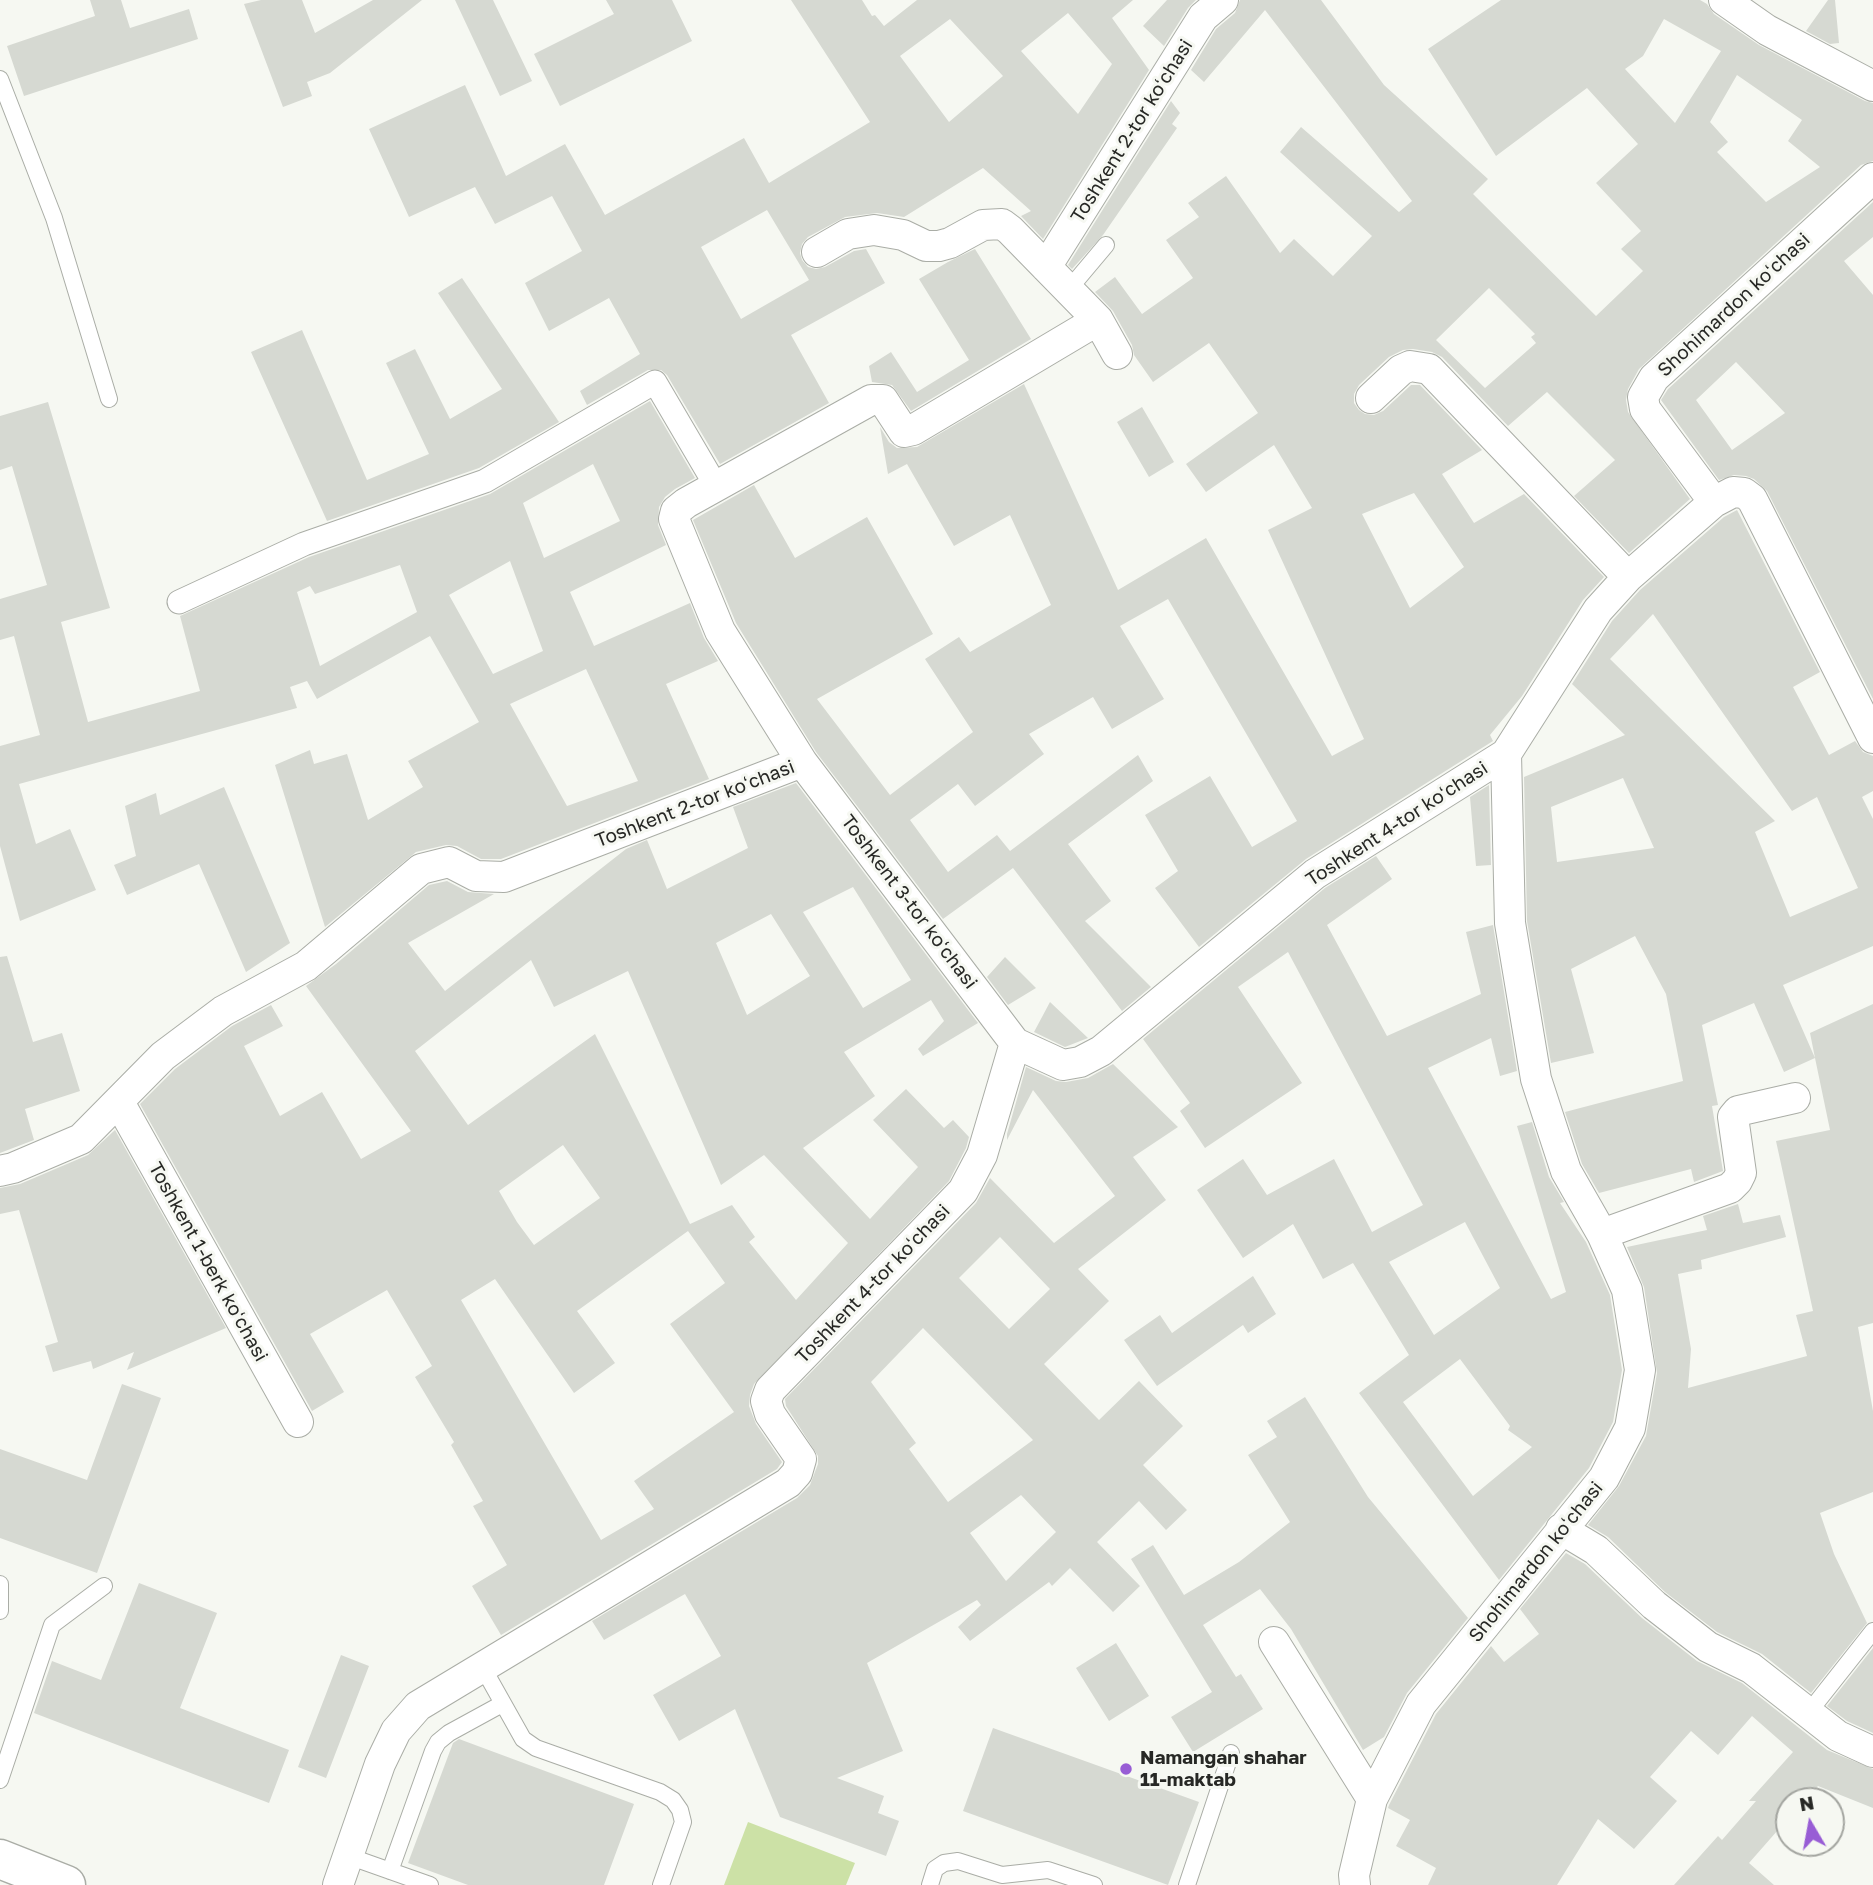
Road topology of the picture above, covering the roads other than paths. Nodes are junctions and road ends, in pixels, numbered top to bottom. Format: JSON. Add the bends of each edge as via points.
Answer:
{"nodes":[{"id":1,"x":1223,"y":0,"type":"edge"},
{"id":2,"x":1724,"y":0,"type":"edge"},
{"id":3,"x":0,"y":79,"type":"edge"},
{"id":4,"x":1873,"y":86,"type":"edge"},
{"id":5,"x":1873,"y":178,"type":"edge"},
{"id":6,"x":1106,"y":245,"type":"dead end"},
{"id":7,"x":817,"y":252,"type":"dead end"},
{"id":8,"x":1046,"y":267,"type":"junction"},
{"id":9,"x":1069,"y":289,"type":"junction"},
{"id":10,"x":1098,"y":320,"type":"junction"},
{"id":11,"x":1117,"y":354,"type":"dead end"},
{"id":12,"x":1371,"y":398,"type":"dead end"},
{"id":13,"x":109,"y":399,"type":"dead end"},
{"id":14,"x":716,"y":486,"type":"junction"},
{"id":15,"x":1714,"y":502,"type":"junction"},
{"id":16,"x":1628,"y":577,"type":"junction"},
{"id":17,"x":179,"y":603,"type":"dead end"},
{"id":18,"x":1873,"y":738,"type":"edge"},
{"id":19,"x":1506,"y":754,"type":"junction"},
{"id":20,"x":802,"y":762,"type":"junction"},
{"id":21,"x":1015,"y":1043,"type":"junction"},
{"id":22,"x":1795,"y":1098,"type":"dead end"},
{"id":23,"x":119,"y":1102,"type":"junction"},
{"id":24,"x":0,"y":1171,"type":"edge"},
{"id":25,"x":1602,"y":1234,"type":"junction"},
{"id":26,"x":298,"y":1422,"type":"dead end"},
{"id":27,"x":1561,"y":1529,"type":"junction"},
{"id":28,"x":0,"y":1584,"type":"edge"},
{"id":29,"x":104,"y":1586,"type":"dead end"},
{"id":30,"x":0,"y":1611,"type":"edge"},
{"id":31,"x":1873,"y":1631,"type":"edge"},
{"id":32,"x":1274,"y":1642,"type":"dead end"},
{"id":33,"x":482,"y":1667,"type":"junction"},
{"id":34,"x":502,"y":1704,"type":"junction"},
{"id":35,"x":1809,"y":1712,"type":"junction"},
{"id":36,"x":1873,"y":1752,"type":"edge"},
{"id":37,"x":1231,"y":1753,"type":"dead end"},
{"id":38,"x":0,"y":1780,"type":"edge"},
{"id":39,"x":1372,"y":1799,"type":"junction"},
{"id":40,"x":348,"y":1856,"type":"junction"},
{"id":41,"x":0,"y":1859,"type":"edge"},
{"id":42,"x":390,"y":1871,"type":"junction"},
{"id":43,"x":66,"y":1885,"type":"edge"},
{"id":44,"x":338,"y":1885,"type":"edge"},
{"id":45,"x":430,"y":1885,"type":"edge"},
{"id":46,"x":661,"y":1885,"type":"edge"},
{"id":47,"x":930,"y":1885,"type":"edge"},
{"id":48,"x":1094,"y":1885,"type":"edge"},
{"id":49,"x":1187,"y":1885,"type":"edge"},
{"id":50,"x":1355,"y":1885,"type":"edge"}],
"edges":[{"from":1,"to":8,"type":"street","name":"Toshkent 2-tor koʻchasi","via":[[1203,17]]},
{"from":2,"to":4,"type":"street","via":[[1767,30]]},
{"from":3,"to":13,"type":"lane","via":[[54,218]]},
{"from":5,"to":15,"type":"street","name":"Shohimardon koʻchasi","via":[[1654,378],[1643,397],[1653,422]]},
{"from":6,"to":9,"type":"lane"},
{"from":7,"to":8,"type":"street","via":[[848,234],[874,230],[939,246],[994,223],[1010,230]]},
{"from":8,"to":9,"type":"street"},
{"from":9,"to":10,"type":"street"},
{"from":10,"to":11,"type":"street"},
{"from":10,"to":14,"type":"street","name":"Toshkent 2-tor koʻchasi","via":[[913,430],[904,432],[883,400],[871,400]]},
{"from":12,"to":16,"type":"street","via":[[1401,370],[1410,366],[1429,369]]},
{"from":14,"to":17,"type":"street","via":[[655,382],[485,481],[304,544]]},
{"from":14,"to":20,"type":"street","name":"Toshkent 2-tor koʻchasi","via":[[685,503],[674,519],[720,631]]},
{"from":15,"to":16,"type":"street"},
{"from":15,"to":18,"type":"street","via":[[1733,492],[1752,499]]},
{"from":16,"to":19,"type":"street","via":[[1598,610]]},
{"from":19,"to":21,"type":"street","name":"Toshkent 4-tor koʻchasi","via":[[1315,874],[1101,1051],[1063,1065]]},
{"from":19,"to":25,"type":"street","name":"Shohimardon koʻchasi","via":[[1510,922],[1536,1079],[1566,1171]]},
{"from":20,"to":21,"type":"street","name":"Toshkent 3-tor koʻchasi"},
{"from":20,"to":23,"type":"street","name":"Toshkent 2-tor koʻchasi","via":[[504,877],[476,876],[449,862],[421,869],[306,966],[223,1011],[163,1056]]},
{"from":21,"to":33,"type":"street","name":"Toshkent 4-tor koʻchasi","via":[[982,1155],[963,1191],[770,1390],[766,1401],[770,1414],[801,1459],[797,1472],[780,1488]]},
{"from":22,"to":25,"type":"street","via":[[1738,1111],[1733,1117],[1741,1173],[1730,1188]]},
{"from":23,"to":24,"type":"street","name":"Toshkent 2-tor koʻchasi","via":[[81,1139]]},
{"from":23,"to":26,"type":"street","name":"Toshkent 1-berk koʻchasi"},
{"from":25,"to":27,"type":"street","name":"Shohimardon koʻchasi","via":[[1627,1290],[1640,1370],[1630,1428],[1604,1478]]},
{"from":27,"to":35,"type":"street","via":[[1596,1550],[1654,1605],[1708,1647],[1751,1668]]},
{"from":27,"to":39,"type":"street","name":"Shohimardon koʻchasi","via":[[1421,1704]]},
{"from":28,"to":30,"type":"lane"},
{"from":29,"to":38,"type":"lane","via":[[52,1625]]},
{"from":31,"to":35,"type":"lane"},
{"from":32,"to":39,"type":"street"},
{"from":33,"to":34,"type":"lane"},
{"from":33,"to":40,"type":"street","name":"Toshkent 4-tor koʻchasi","via":[[418,1706],[396,1731]]},
{"from":34,"to":42,"type":"lane","via":[[438,1742]]},
{"from":34,"to":46,"type":"lane","via":[[523,1739],[536,1748],[673,1800],[683,1822]]},
{"from":35,"to":36,"type":"street","via":[[1838,1736]]},
{"from":37,"to":49,"type":"lane"},
{"from":39,"to":50,"type":"street","name":"Shohimardon koʻchasi"},
{"from":40,"to":42,"type":"lane"},
{"from":40,"to":44,"type":"street","name":"Toshkent 4-tor koʻchasi"},
{"from":41,"to":43,"type":"main road"},
{"from":42,"to":45,"type":"lane"},
{"from":47,"to":48,"type":"lane","via":[[935,1870],[958,1861],[1002,1875],[1048,1870]]}]}
